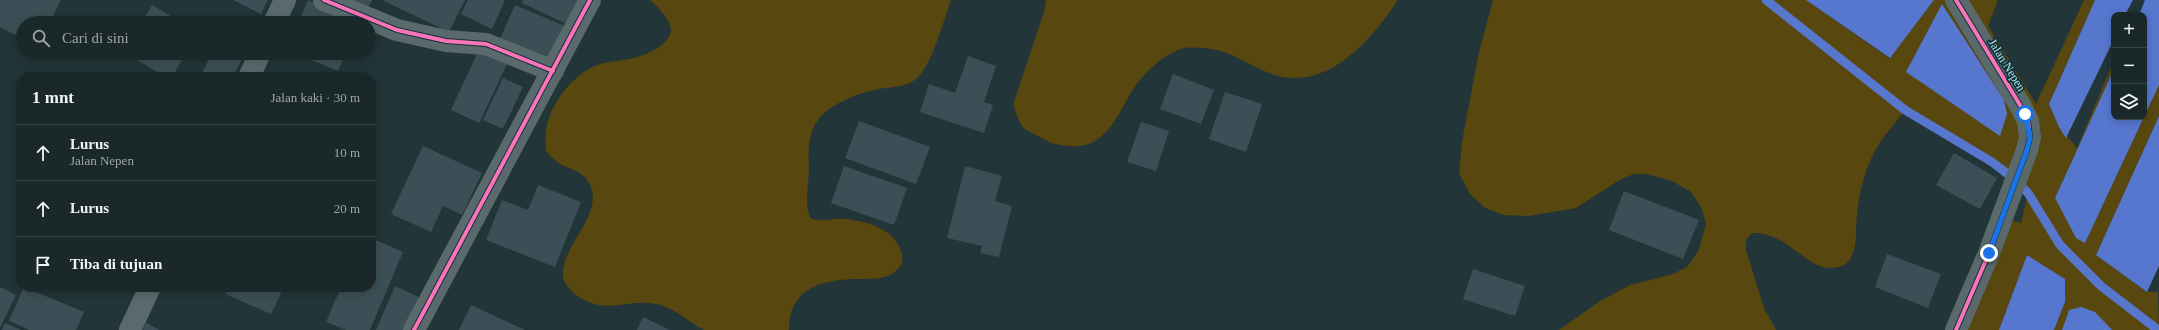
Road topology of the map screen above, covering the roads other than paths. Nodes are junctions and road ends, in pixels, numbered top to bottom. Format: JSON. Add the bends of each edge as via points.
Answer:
{"nodes":[{"id":1,"x":285,"y":0,"type":"edge"},
{"id":2,"x":324,"y":0,"type":"edge"},
{"id":3,"x":590,"y":0,"type":"edge"},
{"id":4,"x":1956,"y":0,"type":"edge"},
{"id":5,"x":277,"y":16,"type":"edge"},
{"id":6,"x":362,"y":16,"type":"edge"},
{"id":7,"x":376,"y":22,"type":"edge"},
{"id":8,"x":257,"y":60,"type":"edge"},
{"id":9,"x":553,"y":71,"type":"junction"},
{"id":10,"x":251,"y":72,"type":"edge"},
{"id":11,"x":148,"y":292,"type":"edge"},
{"id":12,"x":130,"y":330,"type":"edge"},
{"id":13,"x":414,"y":330,"type":"edge"},
{"id":14,"x":1956,"y":330,"type":"edge"}],
"edges":[{"from":1,"to":5,"type":"street"},
{"from":2,"to":6,"type":"street"},
{"from":3,"to":9,"type":"street"},
{"from":4,"to":14,"type":"street","name":"Jalan Nepen","via":[[2020,105],[2028,121],[2030,137],[2014,189]]},
{"from":7,"to":9,"type":"street","via":[[396,30],[446,41],[486,44]]},
{"from":8,"to":10,"type":"street"},
{"from":9,"to":13,"type":"street"},
{"from":11,"to":12,"type":"street"}]}
